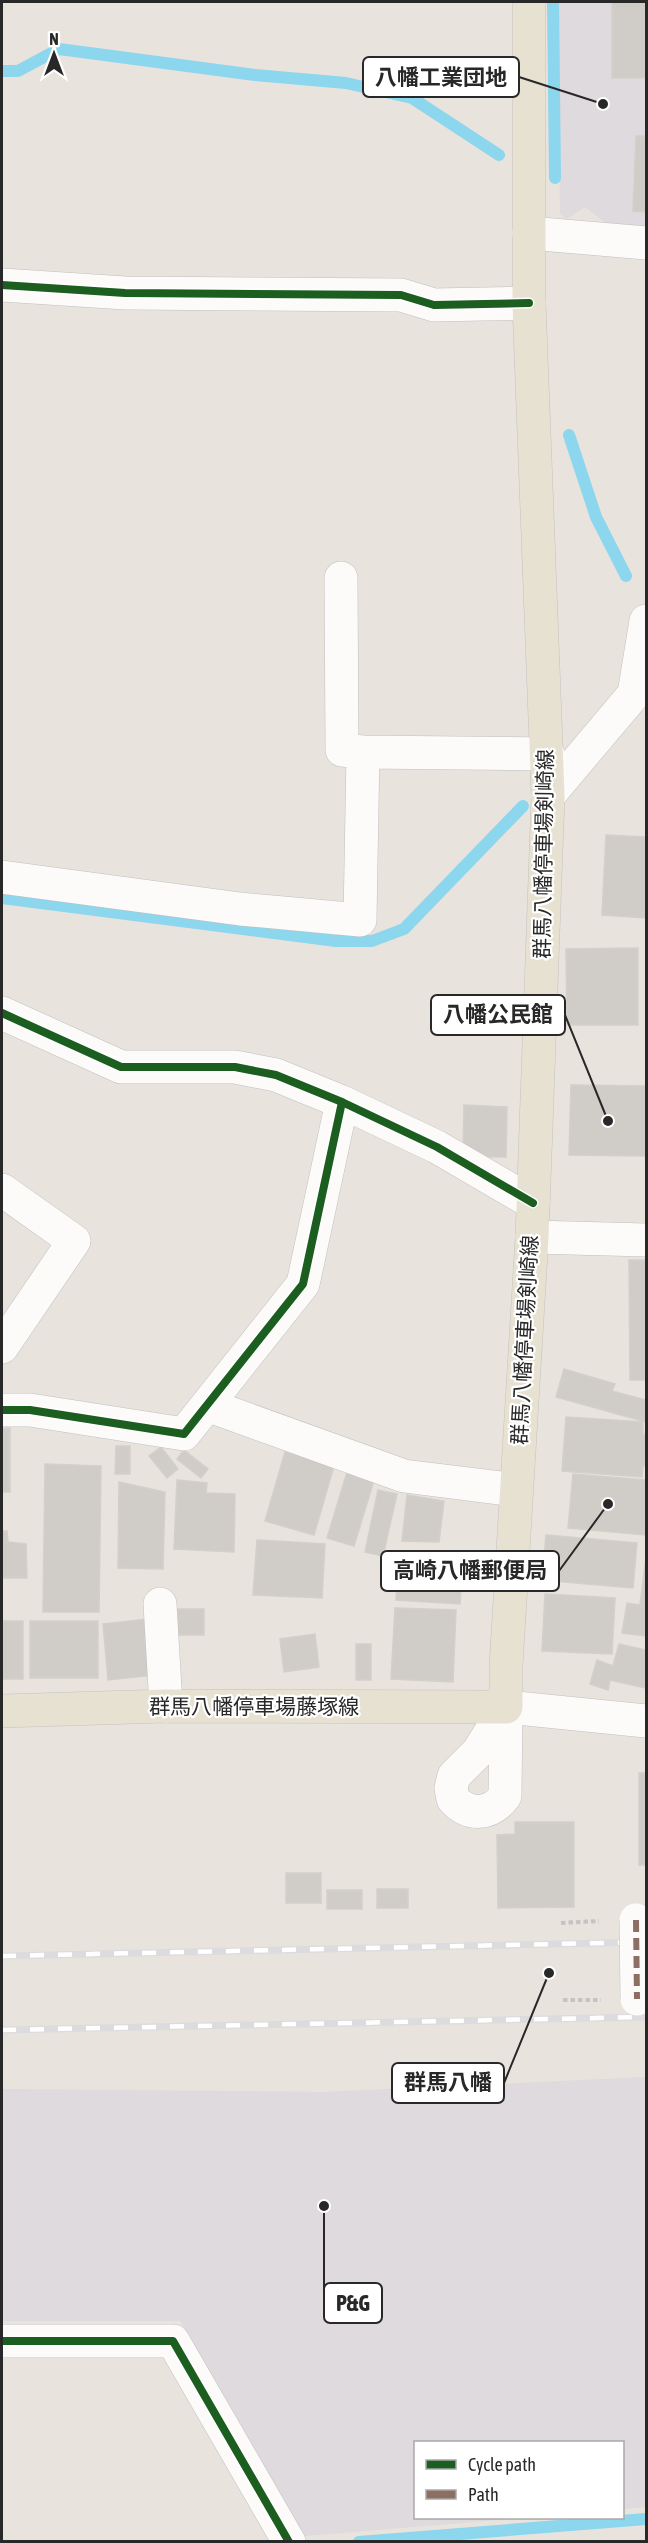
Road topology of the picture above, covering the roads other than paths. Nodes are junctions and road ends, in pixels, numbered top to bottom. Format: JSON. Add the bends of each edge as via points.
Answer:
{"nodes":[{"id":1,"x":529,"y":2,"type":"edge"},
{"id":2,"x":529,"y":233,"type":"junction"},
{"id":3,"x":646,"y":243,"type":"edge"},
{"id":4,"x":2,"y":285,"type":"edge"},
{"id":5,"x":529,"y":303,"type":"junction"},
{"id":6,"x":341,"y":578,"type":"dead end"},
{"id":7,"x":646,"y":621,"type":"edge"},
{"id":8,"x":363,"y":752,"type":"junction"},
{"id":9,"x":548,"y":754,"type":"junction"},
{"id":10,"x":548,"y":796,"type":"junction"},
{"id":11,"x":2,"y":877,"type":"edge"},
{"id":12,"x":2,"y":1013,"type":"edge"},
{"id":13,"x":342,"y":1102,"type":"junction"},
{"id":14,"x":2,"y":1190,"type":"edge"},
{"id":15,"x":533,"y":1203,"type":"junction"},
{"id":16,"x":532,"y":1237,"type":"junction"},
{"id":17,"x":646,"y":1240,"type":"edge"},
{"id":18,"x":2,"y":1347,"type":"edge"},
{"id":19,"x":207,"y":1405,"type":"junction"},
{"id":20,"x":2,"y":1410,"type":"edge"},
{"id":21,"x":516,"y":1490,"type":"junction"},
{"id":22,"x":160,"y":1604,"type":"dead end"},
{"id":23,"x":166,"y":1706,"type":"junction"},
{"id":24,"x":506,"y":1707,"type":"junction"},
{"id":25,"x":2,"y":1712,"type":"edge"},
{"id":26,"x":646,"y":1721,"type":"edge"},
{"id":27,"x":636,"y":1920,"type":"dead end"},
{"id":28,"x":637,"y":1999,"type":"dead end"},
{"id":29,"x":2,"y":2341,"type":"edge"},
{"id":30,"x":290,"y":2541,"type":"edge"}],
"edges":[{"from":1,"to":2,"type":"main road","name":"群馬八幡停車場剣崎線"},
{"from":2,"to":3,"type":"street"},
{"from":2,"to":5,"type":"main road","name":"群馬八幡停車場剣崎線"},
{"from":4,"to":5,"type":"street","via":[[125,293],[401,295],[434,305]]},
{"from":5,"to":9,"type":"main road","name":"群馬八幡停車場剣崎線"},
{"from":6,"to":8,"type":"street","via":[[342,750]]},
{"from":7,"to":10,"type":"street","via":[[634,694]]},
{"from":8,"to":9,"type":"street"},
{"from":8,"to":11,"type":"street","via":[[360,920],[240,909]]},
{"from":9,"to":10,"type":"main road","name":"群馬八幡停車場剣崎線"},
{"from":10,"to":15,"type":"main road","name":"群馬八幡停車場剣崎線"},
{"from":12,"to":13,"type":"street","via":[[121,1067],[235,1067],[276,1075]]},
{"from":13,"to":15,"type":"street","via":[[437,1147]]},
{"from":13,"to":19,"type":"street","via":[[303,1284]]},
{"from":14,"to":18,"type":"street","via":[[74,1240]]},
{"from":15,"to":16,"type":"main road","name":"群馬八幡停車場剣崎線"},
{"from":16,"to":17,"type":"street"},
{"from":16,"to":21,"type":"main road","name":"群馬八幡停車場剣崎線"},
{"from":19,"to":20,"type":"street","via":[[184,1434],[30,1410]]},
{"from":19,"to":21,"type":"street","via":[[404,1476]]},
{"from":21,"to":24,"type":"main road","name":"群馬八幡停車場剣崎線"},
{"from":22,"to":23,"type":"street"},
{"from":23,"to":24,"type":"main road","name":"群馬八幡停車場藤塚線"},
{"from":23,"to":25,"type":"main road","name":"群馬八幡停車場藤塚線"},
{"from":24,"to":26,"type":"street"},
{"from":27,"to":28,"type":"street","bridge":true},
{"from":29,"to":30,"type":"street","via":[[173,2341]]}]}
